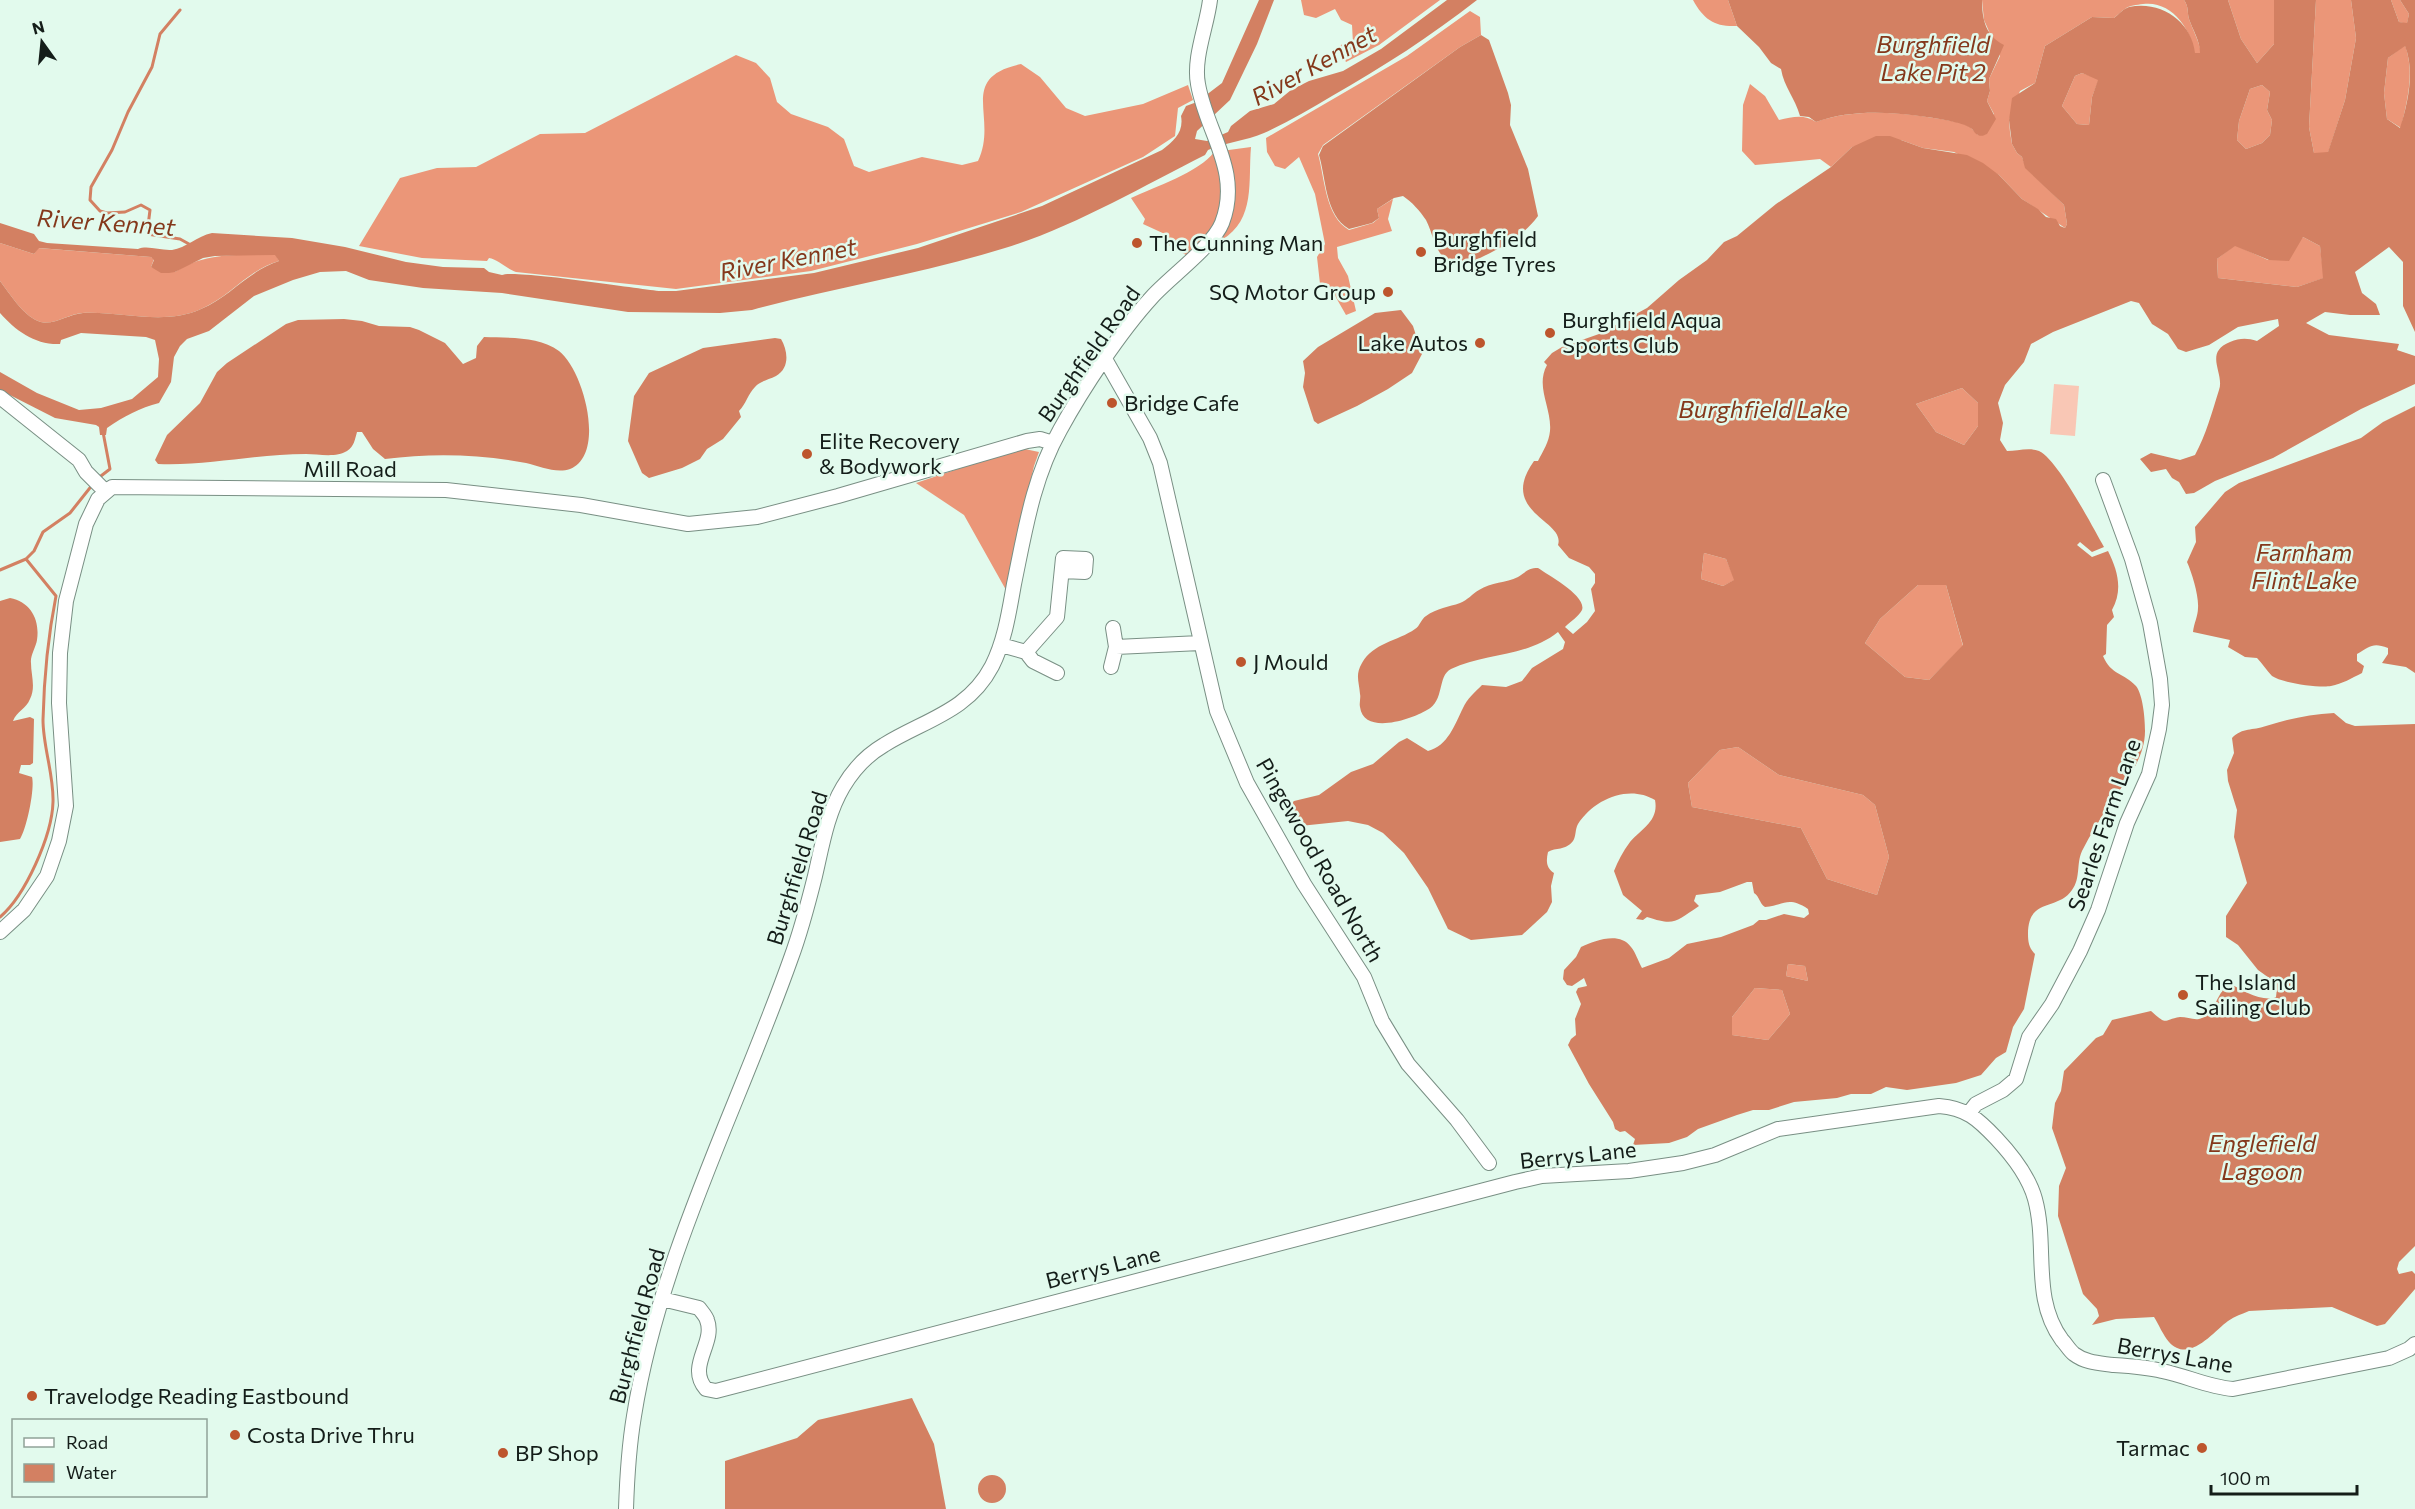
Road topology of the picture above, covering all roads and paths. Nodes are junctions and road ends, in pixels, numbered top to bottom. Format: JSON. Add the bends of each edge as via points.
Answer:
{"nodes":[{"id":1,"x":1210,"y":0,"type":"edge"},
{"id":2,"x":1105,"y":360,"type":"junction"},
{"id":3,"x":0,"y":397,"type":"edge"},
{"id":4,"x":1053,"y":443,"type":"junction"},
{"id":5,"x":2103,"y":480,"type":"dead end"},
{"id":6,"x":106,"y":492,"type":"junction"},
{"id":7,"x":1062,"y":571,"type":"dead end"},
{"id":8,"x":1113,"y":628,"type":"dead end"},
{"id":9,"x":1200,"y":643,"type":"junction"},
{"id":10,"x":1001,"y":645,"type":"junction"},
{"id":11,"x":1116,"y":647,"type":"junction"},
{"id":12,"x":1026,"y":652,"type":"junction"},
{"id":13,"x":1111,"y":667,"type":"dead end"},
{"id":14,"x":1058,"y":673,"type":"dead end"},
{"id":15,"x":0,"y":932,"type":"edge"},
{"id":16,"x":1968,"y":1113,"type":"junction"},
{"id":17,"x":1482,"y":1160,"type":"dead end"},
{"id":18,"x":662,"y":1299,"type":"junction"},
{"id":19,"x":2415,"y":1344,"type":"edge"},
{"id":20,"x":626,"y":1509,"type":"edge"}],
"edges":[{"from":1,"to":2,"type":"street","name":"Burghfield Road","via":[[1197,74],[1224,159],[1226,205],[1219,229],[1151,298]]},
{"from":2,"to":4,"type":"street","name":"Burghfield Road"},
{"from":2,"to":9,"type":"street","name":"Pingewood Road North","via":[[1160,463]]},
{"from":3,"to":6,"type":"street","via":[[79,460]]},
{"from":4,"to":6,"type":"street","name":"Mill Road","via":[[1027,441],[757,517],[688,524],[581,505],[446,490],[112,487]]},
{"from":4,"to":10,"type":"street","name":"Burghfield Road","via":[[1029,508]]},
{"from":5,"to":16,"type":"street","name":"Searles Farm Lane","via":[[2132,559],[2160,679],[2162,705],[2150,774],[2127,823],[2080,951],[2029,1037],[2016,1079]]},
{"from":6,"to":15,"type":"street","via":[[98,499],[86,524],[66,601],[59,703],[66,806],[59,841],[47,876],[24,910]]},
{"from":7,"to":12,"type":"street","via":[[1057,617]]},
{"from":8,"to":11,"type":"street"},
{"from":9,"to":11,"type":"street"},
{"from":9,"to":17,"type":"street","name":"Pingewood Road North","via":[[1217,711],[1247,783],[1364,977],[1382,1021],[1408,1064],[1456,1120]]},
{"from":10,"to":12,"type":"street"},
{"from":10,"to":18,"type":"street","name":"Burghfield Road","via":[[982,681],[965,699],[873,753],[839,795],[824,834],[800,935]]},
{"from":11,"to":13,"type":"street"},
{"from":12,"to":14,"type":"street","via":[[1033,661]]},
{"from":16,"to":18,"type":"street","name":"Berrys Lane","via":[[1939,1106],[1804,1124],[1778,1129],[1715,1155],[1683,1163],[1629,1171],[1542,1176],[716,1391],[706,1389],[700,1382],[698,1370],[707,1320],[699,1308]]},
{"from":16,"to":19,"type":"street","name":"Berrys Lane","via":[[2002,1144],[2023,1172],[2035,1198],[2047,1314],[2073,1353],[2088,1362],[2163,1371],[2233,1389],[2389,1358]]},
{"from":18,"to":20,"type":"street","name":"Burghfield Road","via":[[634,1418]]}]}
